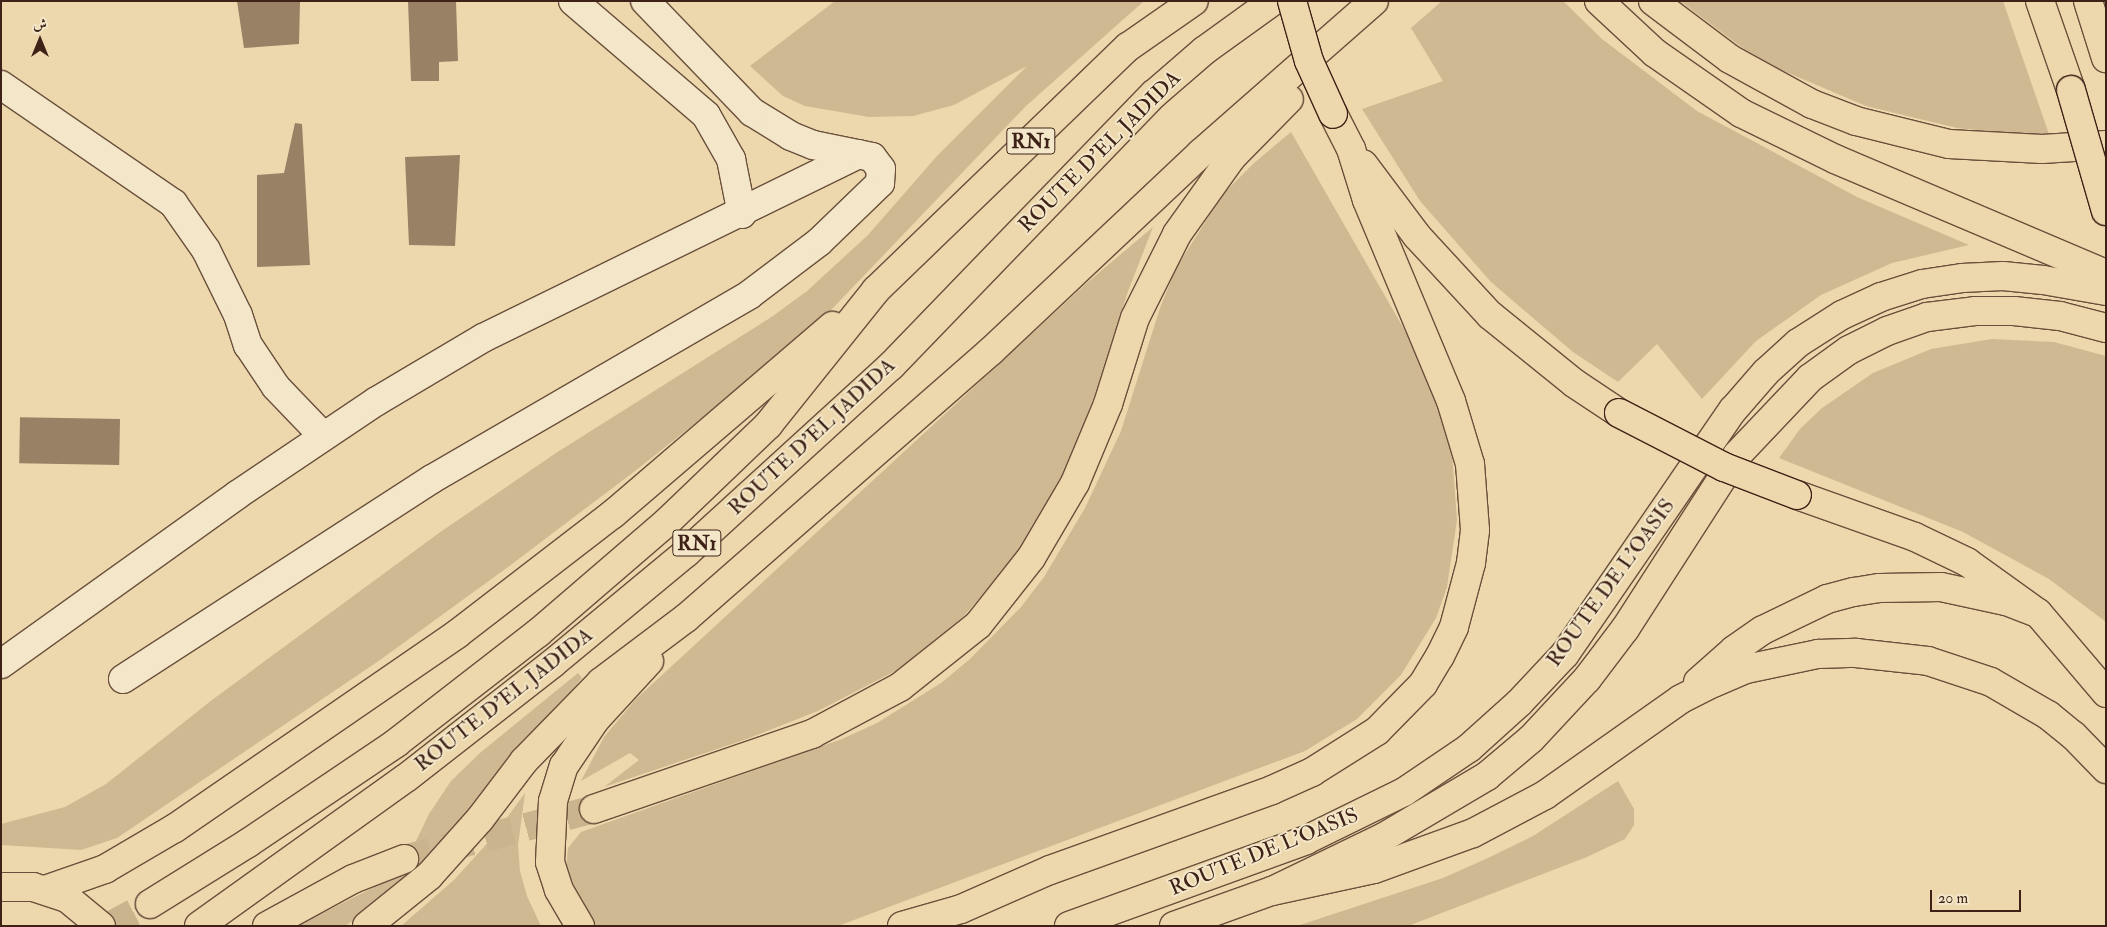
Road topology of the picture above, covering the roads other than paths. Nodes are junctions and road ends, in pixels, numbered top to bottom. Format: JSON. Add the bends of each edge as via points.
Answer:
{"nodes":[{"id":1,"x":573,"y":1,"type":"edge"},
{"id":2,"x":645,"y":1,"type":"edge"},
{"id":3,"x":1194,"y":1,"type":"edge"},
{"id":4,"x":1273,"y":1,"type":"edge"},
{"id":5,"x":1292,"y":1,"type":"edge"},
{"id":6,"x":1375,"y":1,"type":"edge"},
{"id":7,"x":1599,"y":1,"type":"edge"},
{"id":8,"x":1653,"y":1,"type":"edge"},
{"id":9,"x":2040,"y":1,"type":"edge"},
{"id":10,"x":2088,"y":1,"type":"edge"},
{"id":11,"x":2106,"y":58,"type":"edge"},
{"id":12,"x":1,"y":85,"type":"edge"},
{"id":13,"x":2106,"y":145,"type":"edge"},
{"id":14,"x":1351,"y":149,"type":"junction"},
{"id":15,"x":858,"y":154,"type":"junction"},
{"id":16,"x":2106,"y":212,"type":"edge"},
{"id":17,"x":742,"y":214,"type":"junction"},
{"id":18,"x":2106,"y":274,"type":"edge"},
{"id":19,"x":876,"y":290,"type":"junction"},
{"id":20,"x":2106,"y":290,"type":"edge"},
{"id":21,"x":2106,"y":328,"type":"edge"},
{"id":22,"x":323,"y":436,"type":"junction"},
{"id":23,"x":2038,"y":613,"type":"junction"},
{"id":24,"x":686,"y":618,"type":"junction"},
{"id":25,"x":1,"y":664,"type":"edge"},
{"id":26,"x":123,"y":679,"type":"dead end"},
{"id":27,"x":2106,"y":693,"type":"edge"},
{"id":28,"x":1681,"y":699,"type":"junction"},
{"id":29,"x":2106,"y":769,"type":"edge"},
{"id":30,"x":594,"y":809,"type":"tunnel mouth"},
{"id":31,"x":404,"y":859,"type":"tunnel mouth"},
{"id":32,"x":17,"y":886,"type":"edge"},
{"id":33,"x":1272,"y":891,"type":"junction"},
{"id":34,"x":150,"y":904,"type":"tunnel mouth"},
{"id":35,"x":961,"y":909,"type":"junction"},
{"id":36,"x":101,"y":926,"type":"edge"},
{"id":37,"x":199,"y":926,"type":"edge"},
{"id":38,"x":267,"y":926,"type":"edge"},
{"id":39,"x":367,"y":926,"type":"edge"},
{"id":40,"x":580,"y":926,"type":"edge"},
{"id":41,"x":902,"y":926,"type":"edge"},
{"id":42,"x":924,"y":926,"type":"edge"},
{"id":43,"x":1069,"y":926,"type":"edge"},
{"id":44,"x":1174,"y":926,"type":"edge"}],
"edges":[{"from":1,"to":17,"type":"street","via":[[706,115],[731,159]]},
{"from":2,"to":15,"type":"street","via":[[752,112],[791,136],[813,145]]},
{"from":3,"to":19,"type":"main road","name":"ROUTE D'EL JADIDA","number":"RN1","via":[[1128,47]]},
{"from":4,"to":37,"type":"main road","name":"ROUTE D'EL JADIDA","number":"RN1","via":[[1205,50],[1154,94],[891,366],[686,553],[406,778]]},
{"from":5,"to":14,"type":"main road","bridge":true,"via":[[1309,61]]},
{"from":6,"to":24,"type":"main road","via":[[1201,153],[991,351]]},
{"from":6,"to":30,"type":"main road","via":[[1326,60],[1232,157],[1176,234],[1135,318],[1108,404],[1075,484],[1031,558],[978,625],[900,687],[812,734]]},
{"from":7,"to":18,"type":"main road","via":[[1655,53],[1741,113],[1835,159]]},
{"from":8,"to":13,"type":"main road","via":[[1730,59],[1812,104],[1856,121],[1949,144],[2042,149]]},
{"from":9,"to":16,"type":"main road","bridge":true,"via":[[2071,90]]},
{"from":10,"to":11,"type":"main road"},
{"from":12,"to":22,"type":"street","via":[[173,203],[206,250],[238,315],[248,345],[276,387]]},
{"from":14,"to":23,"type":"main road","bridge":true,"via":[[1417,236],[1490,315],[1574,383],[1619,413],[1724,467],[1941,548],[1992,578]]},
{"from":14,"to":35,"type":"main road","via":[[1370,209],[1451,401],[1470,464],[1475,522],[1471,563],[1454,627],[1440,656],[1423,684],[1377,731],[1312,772],[1272,790],[1050,870]]},
{"from":15,"to":17,"type":"street"},
{"from":15,"to":26,"type":"street","via":[[878,162],[882,176],[880,183],[785,270],[432,479]]},
{"from":17,"to":22,"type":"street","via":[[483,338]]},
{"from":19,"to":32,"type":"main road","via":[[613,514],[457,634],[175,828],[106,868]]},
{"from":19,"to":34,"type":"main road","name":"ROUTE D'EL JADIDA","number":"RN1","via":[[768,424],[668,521],[538,633],[396,743],[248,843]]},
{"from":20,"to":43,"type":"main road","name":"ROUTE DE L'OASIS","via":[[2043,280],[1962,278],[1906,289],[1842,315],[1798,343],[1766,372],[1733,410],[1565,654],[1519,704],[1469,748],[1404,792],[1306,840]]},
{"from":21,"to":33,"type":"main road","name":"ROUTE DE L'OASIS","via":[[2060,316],[1975,311],[1927,317],[1887,331],[1849,350],[1810,378],[1737,455],[1625,629],[1587,678],[1531,739],[1487,776],[1433,810]]},
{"from":22,"to":25,"type":"street"},
{"from":23,"to":27,"type":"main road"},
{"from":23,"to":28,"type":"main road","via":[[1998,599],[1941,587],[1880,588],[1854,592],[1827,599],[1764,630],[1706,673]]},
{"from":24,"to":39,"type":"main road","via":[[601,682],[531,754],[480,819],[429,876]]},
{"from":24,"to":40,"type":"main road","via":[[595,720],[564,766],[553,802],[550,862],[559,890]]},
{"from":28,"to":29,"type":"main road","via":[[1746,669],[1818,654],[1856,653],[1928,661],[1960,669],[2020,697],[2074,736]]},
{"from":28,"to":33,"type":"main road","via":[[1545,795],[1473,833],[1374,868]]},
{"from":31,"to":38,"type":"main road","via":[[354,879]]},
{"from":32,"to":36,"type":"main road","via":[[67,898]]},
{"from":33,"to":44,"type":"main road","name":"ROUTE DE L'OASIS"},
{"from":35,"to":41,"type":"main road"},
{"from":35,"to":42,"type":"main road"}]}
